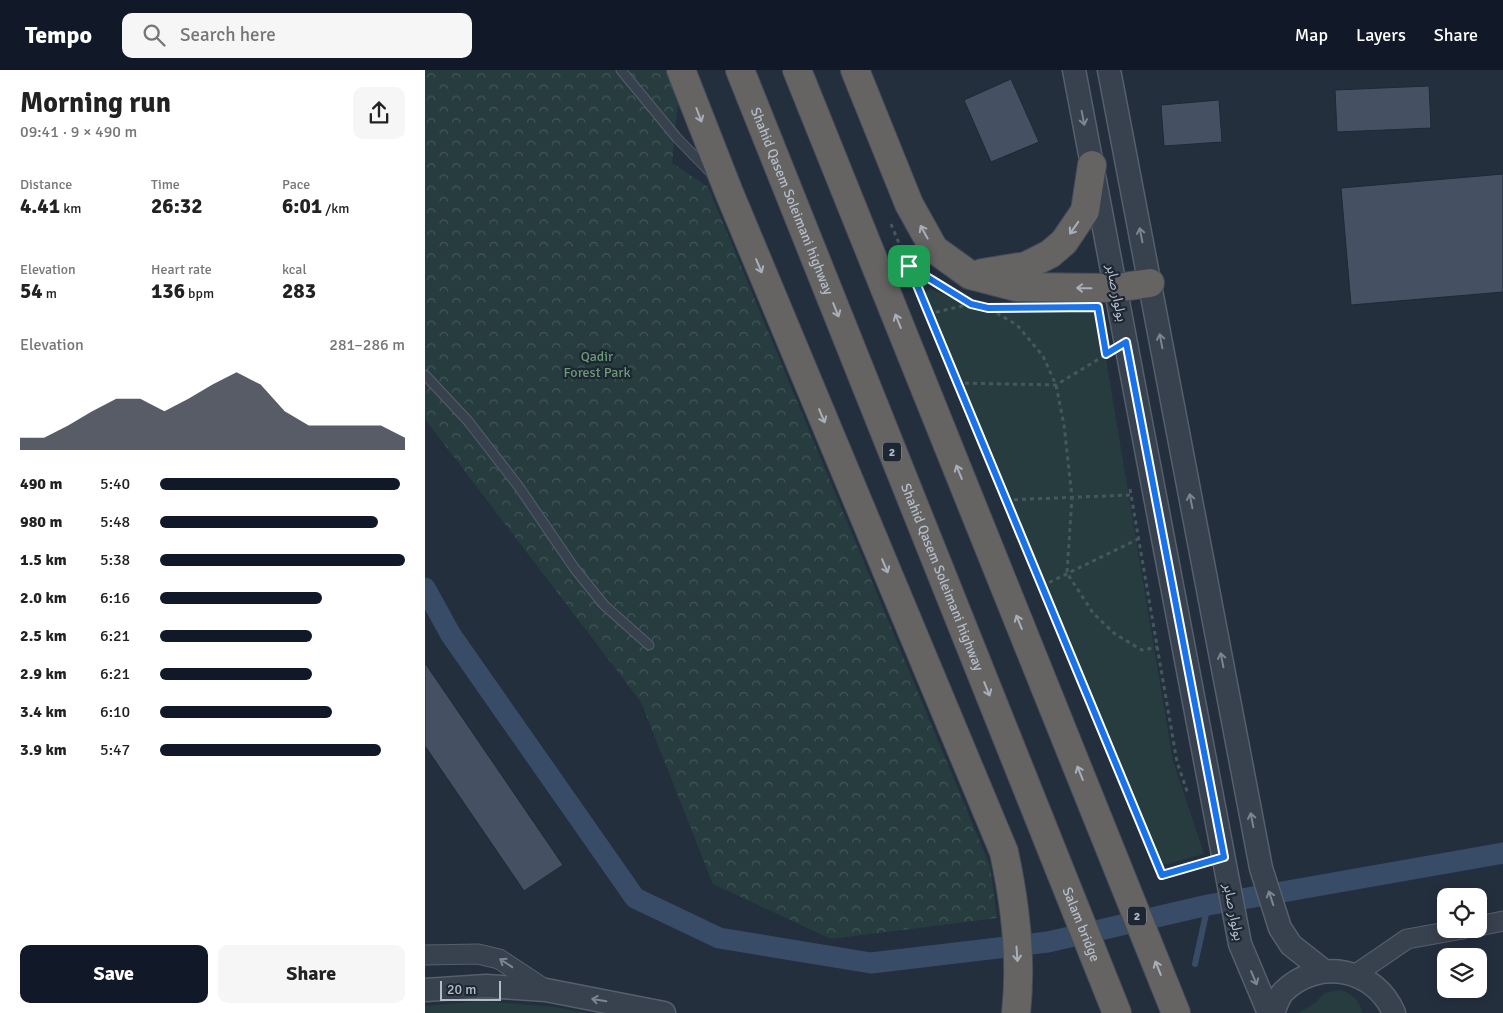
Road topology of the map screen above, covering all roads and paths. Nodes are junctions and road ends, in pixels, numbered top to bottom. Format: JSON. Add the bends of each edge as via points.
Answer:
{"nodes":[{"id":1,"x":621,"y":70,"type":"edge"},
{"id":2,"x":681,"y":70,"type":"edge"},
{"id":3,"x":740,"y":70,"type":"edge"},
{"id":4,"x":797,"y":70,"type":"edge"},
{"id":5,"x":855,"y":70,"type":"edge"},
{"id":6,"x":1074,"y":70,"type":"edge"},
{"id":7,"x":1109,"y":70,"type":"edge"},
{"id":8,"x":1093,"y":165,"type":"junction"},
{"id":9,"x":728,"y":190,"type":"junction"},
{"id":10,"x":909,"y":204,"type":"junction"},
{"id":11,"x":909,"y":266,"type":"junction"},
{"id":12,"x":1150,"y":282,"type":"junction"},
{"id":13,"x":963,"y":285,"type":"junction"},
{"id":14,"x":1116,"y":288,"type":"junction"},
{"id":15,"x":948,"y":290,"type":"dead end"},
{"id":16,"x":971,"y":304,"type":"junction"},
{"id":17,"x":988,"y":308,"type":"junction"},
{"id":18,"x":1007,"y":308,"type":"dead end"},
{"id":19,"x":928,"y":314,"type":"junction"},
{"id":20,"x":1115,"y":343,"type":"junction"},
{"id":21,"x":1106,"y":354,"type":"junction"},
{"id":22,"x":1108,"y":364,"type":"dead end"},
{"id":23,"x":425,"y":375,"type":"edge"},
{"id":24,"x":957,"y":383,"type":"junction"},
{"id":25,"x":1056,"y":385,"type":"junction"},
{"id":26,"x":1129,"y":485,"type":"dead end"},
{"id":27,"x":1155,"y":494,"type":"junction"},
{"id":28,"x":1131,"y":495,"type":"junction"},
{"id":29,"x":1072,"y":497,"type":"junction"},
{"id":30,"x":1006,"y":500,"type":"junction"},
{"id":31,"x":1138,"y":539,"type":"junction"},
{"id":32,"x":1067,"y":574,"type":"junction"},
{"id":33,"x":1042,"y":586,"type":"junction"},
{"id":34,"x":1183,"y":643,"type":"junction"},
{"id":35,"x":649,"y":645,"type":"dead end"},
{"id":36,"x":1157,"y":647,"type":"junction"},
{"id":37,"x":1189,"y":798,"type":"dead end"},
{"id":38,"x":1045,"y":835,"type":"joint"},
{"id":39,"x":1225,"y":866,"type":"junction"},
{"id":40,"x":1503,"y":921,"type":"edge"},
{"id":41,"x":1487,"y":924,"type":"edge"},
{"id":42,"x":1437,"y":934,"type":"edge"},
{"id":43,"x":425,"y":955,"type":"edge"},
{"id":44,"x":1324,"y":971,"type":"junction"},
{"id":45,"x":1356,"y":974,"type":"junction"},
{"id":46,"x":425,"y":990,"type":"edge"},
{"id":47,"x":546,"y":990,"type":"junction"},
{"id":48,"x":1018,"y":1001,"type":"edge"},
{"id":49,"x":664,"y":1013,"type":"edge"},
{"id":50,"x":1117,"y":1013,"type":"edge"},
{"id":51,"x":1176,"y":1013,"type":"edge"},
{"id":52,"x":1271,"y":1013,"type":"edge"},
{"id":53,"x":1394,"y":1013,"type":"edge"}],
"edges":[{"from":1,"to":9,"type":"lane","via":[[677,138]]},
{"from":2,"to":9,"type":"highway","one_way":true},
{"from":3,"to":38,"type":"highway","name":"Shahid Qasem Soleimani highway","number":"2","one_way":true},
{"from":51,"to":4,"type":"highway","number":"2","one_way":true},
{"from":5,"to":10,"type":"highway"},
{"from":6,"to":8,"type":"street","name":"بولوار صابر","one_way":true},
{"from":12,"to":7,"type":"street","one_way":true},
{"from":8,"to":13,"type":"highway","one_way":true,"via":[[1085,211],[1064,242],[1050,254],[1026,266]]},
{"from":8,"to":14,"type":"street","name":"بولوار صابر"},
{"from":9,"to":48,"type":"highway","one_way":true,"via":[[1005,852],[1014,918]]},
{"from":10,"to":11,"type":"path","via":[[889,219]]},
{"from":13,"to":10,"type":"highway","one_way":true,"via":[[934,249]]},
{"from":11,"to":15,"type":"path"},
{"from":11,"to":19,"type":"path"},
{"from":12,"to":14,"type":"highway"},
{"from":44,"to":12,"type":"street","one_way":true,"via":[[1291,945],[1280,928],[1261,868]]},
{"from":14,"to":13,"type":"highway","one_way":true},
{"from":13,"to":16,"type":"path"},
{"from":13,"to":17,"type":"path"},
{"from":14,"to":20,"type":"street","name":"بولوار صابر"},
{"from":16,"to":17,"type":"path"},
{"from":16,"to":19,"type":"path"},
{"from":17,"to":18,"type":"path"},
{"from":17,"to":25,"type":"path","via":[[1017,325],[1043,356]]},
{"from":19,"to":24,"type":"path"},
{"from":20,"to":21,"type":"path"},
{"from":20,"to":21,"type":"path"},
{"from":20,"to":27,"type":"street","name":"بولوار صابر"},
{"from":21,"to":22,"type":"path"},
{"from":21,"to":25,"type":"path"},
{"from":23,"to":35,"type":"lane","via":[[468,421],[604,605]]},
{"from":24,"to":25,"type":"path"},
{"from":24,"to":30,"type":"path"},
{"from":25,"to":29,"type":"path"},
{"from":26,"to":28,"type":"path"},
{"from":27,"to":28,"type":"path"},
{"from":27,"to":34,"type":"street","name":"بولوار صابر"},
{"from":28,"to":29,"type":"path"},
{"from":28,"to":31,"type":"path"},
{"from":29,"to":30,"type":"path"},
{"from":29,"to":32,"type":"path"},
{"from":30,"to":33,"type":"path"},
{"from":31,"to":32,"type":"path"},
{"from":31,"to":36,"type":"path"},
{"from":32,"to":33,"type":"path"},
{"from":32,"to":36,"type":"path","via":[[1093,614],[1115,634],[1142,650]]},
{"from":33,"to":39,"type":"path","via":[[1162,875]]},
{"from":34,"to":36,"type":"path"},
{"from":34,"to":39,"type":"street","name":"بولوار صابر"},
{"from":36,"to":37,"type":"path","via":[[1177,762]]},
{"from":38,"to":50,"type":"highway","name":"Salam bridge","number":"2"},
{"from":39,"to":52,"type":"street","name":"بولوار صابر","one_way":true,"via":[[1240,944]]},
{"from":40,"to":41,"type":"street"},
{"from":42,"to":45,"type":"street","via":[[1407,939]]},
{"from":47,"to":43,"type":"street","one_way":true,"via":[[499,959],[478,954]]},
{"from":44,"to":45,"type":"street"},
{"from":44,"to":52,"type":"street","via":[[1301,978],[1282,994]]},
{"from":45,"to":53,"type":"street","via":[[1388,998]]},
{"from":46,"to":47,"type":"street","via":[[486,986]]},
{"from":49,"to":47,"type":"street","one_way":true}]}
